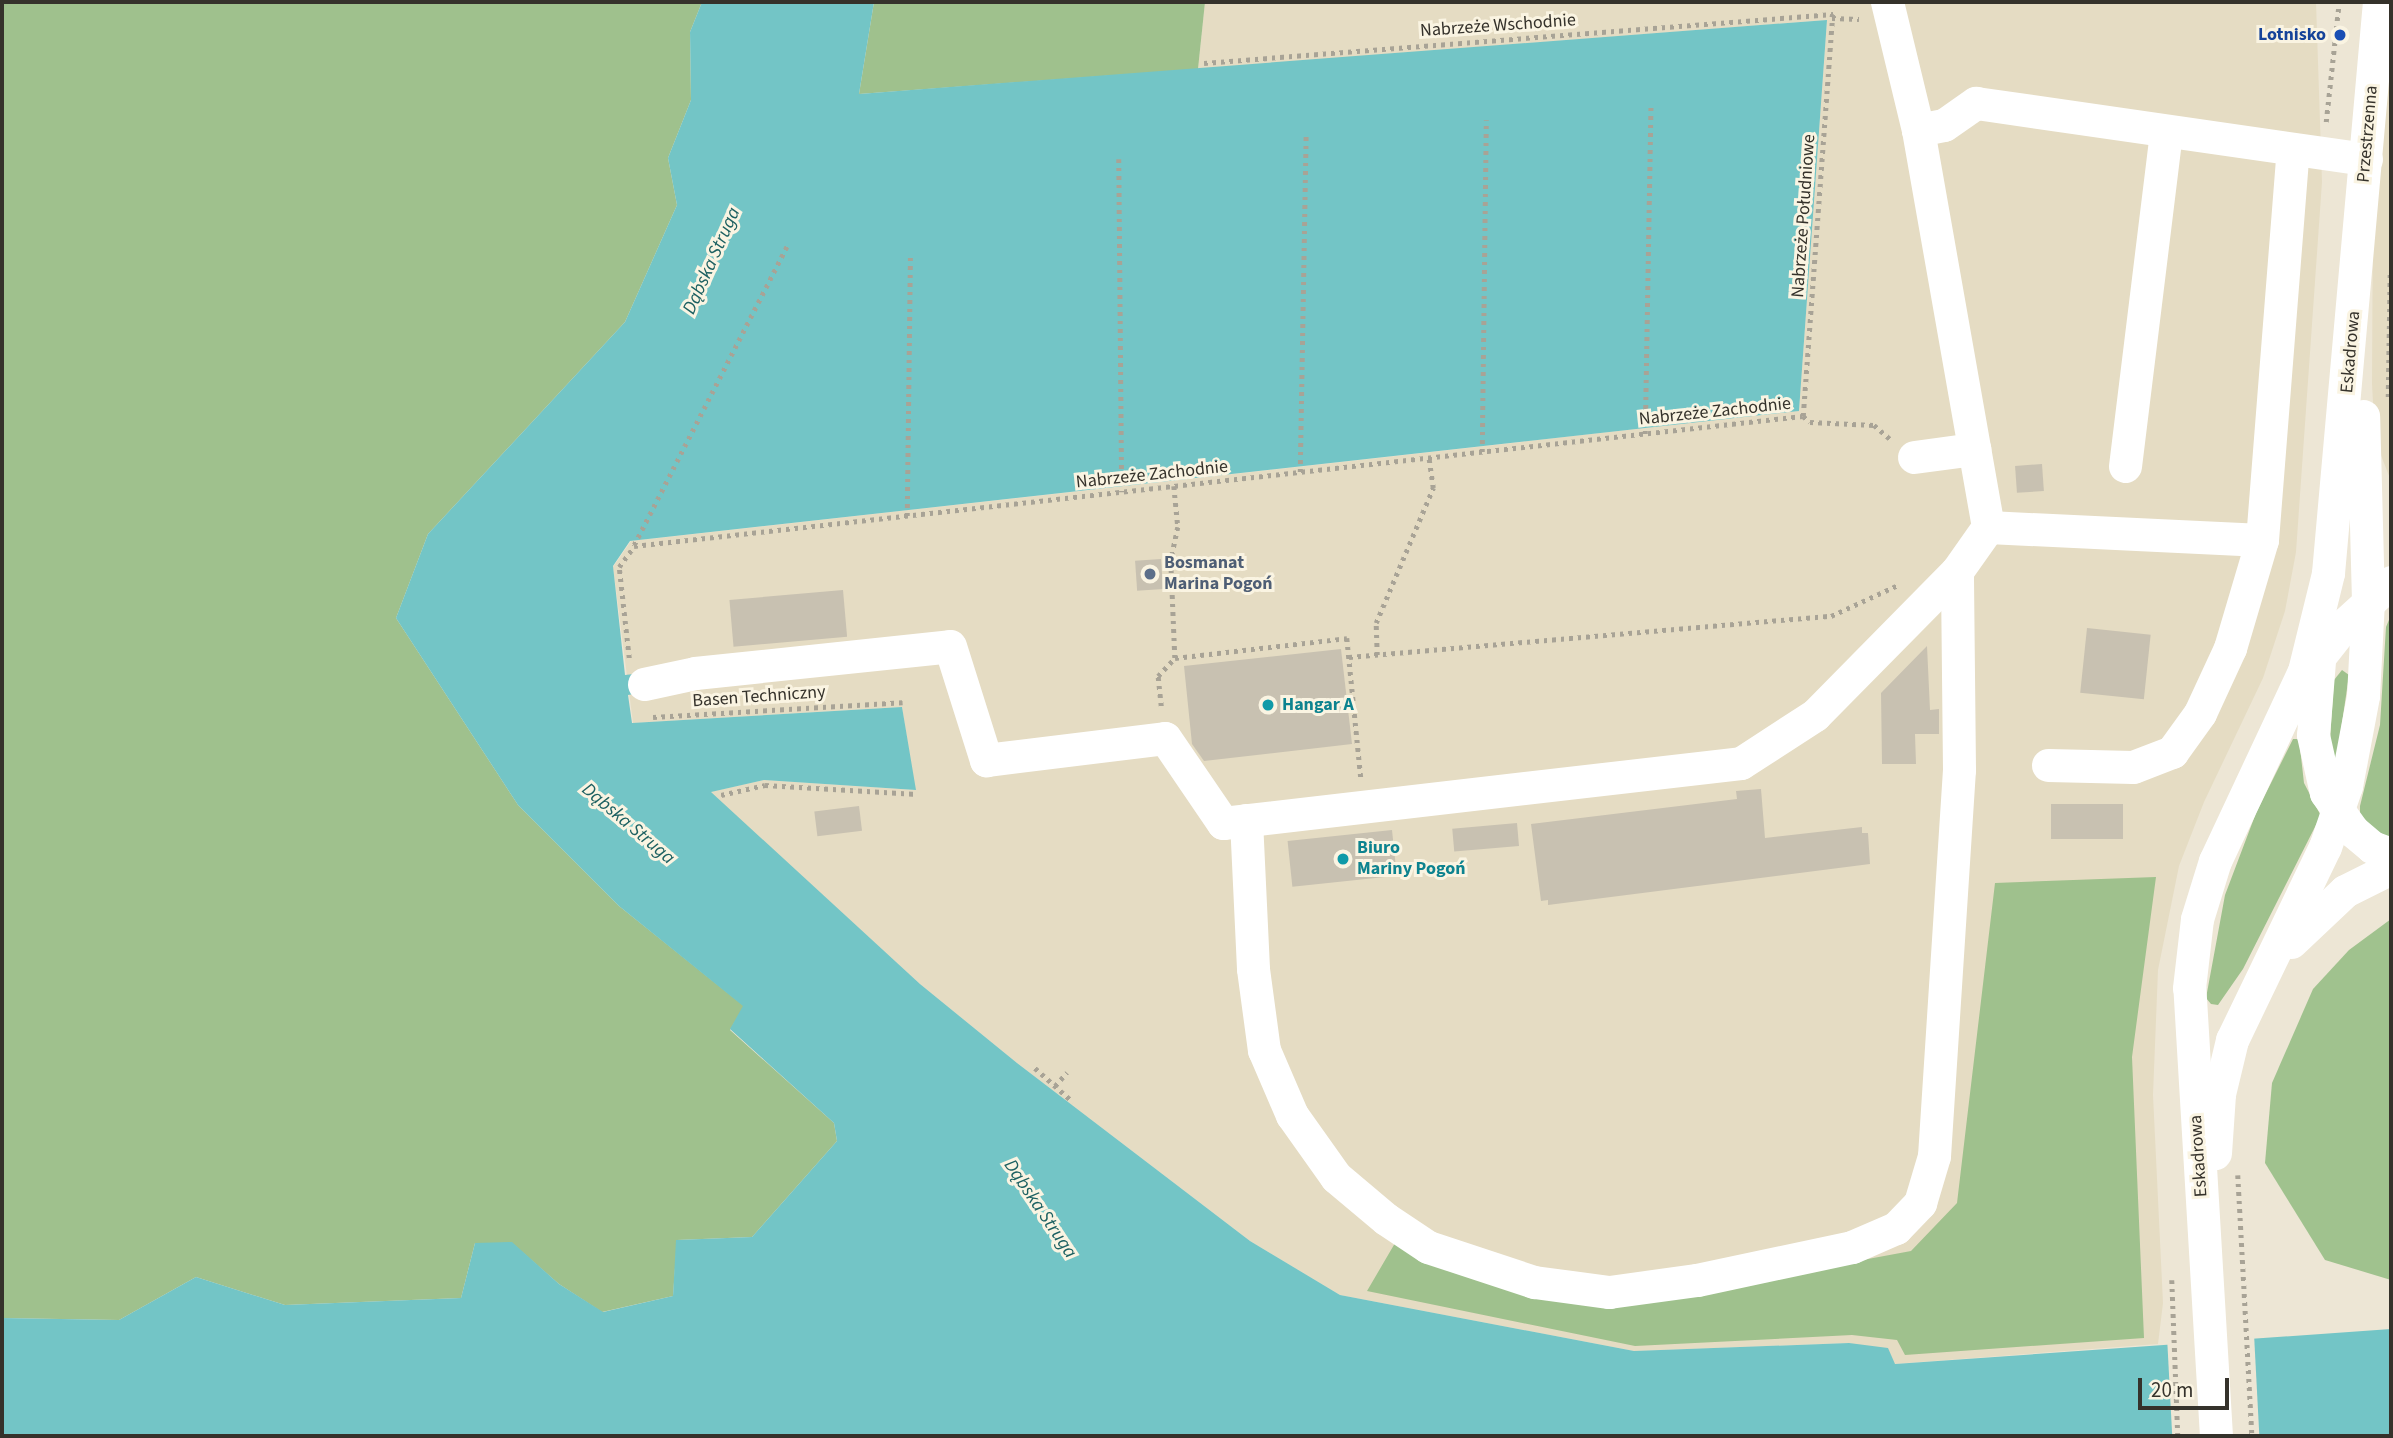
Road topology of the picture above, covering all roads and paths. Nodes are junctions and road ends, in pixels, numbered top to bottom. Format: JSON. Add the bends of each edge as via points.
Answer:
{"nodes":[{"id":1,"x":1887,"y":2,"type":"edge"},
{"id":2,"x":2379,"y":2,"type":"edge"},
{"id":3,"x":1832,"y":18,"type":"joint"},
{"id":4,"x":1205,"y":63,"type":"dead end"},
{"id":5,"x":1651,"y":104,"type":"dead end"},
{"id":6,"x":1486,"y":120,"type":"dead end"},
{"id":7,"x":1918,"y":130,"type":"junction"},
{"id":8,"x":2166,"y":132,"type":"junction"},
{"id":9,"x":1306,"y":136,"type":"dead end"},
{"id":10,"x":2292,"y":150,"type":"junction"},
{"id":11,"x":1119,"y":159,"type":"dead end"},
{"id":12,"x":2366,"y":159,"type":"junction"},
{"id":13,"x":788,"y":244,"type":"dead end"},
{"id":14,"x":910,"y":255,"type":"dead end"},
{"id":15,"x":2374,"y":268,"type":"edge"},
{"id":16,"x":2388,"y":402,"type":"dead end"},
{"id":17,"x":1803,"y":416,"type":"junction"},
{"id":18,"x":2363,"y":427,"type":"junction"},
{"id":19,"x":1645,"y":434,"type":"junction"},
{"id":20,"x":1974,"y":449,"type":"junction"},
{"id":21,"x":1482,"y":452,"type":"junction"},
{"id":22,"x":1914,"y":457,"type":"joint"},
{"id":23,"x":1429,"y":458,"type":"junction"},
{"id":24,"x":2125,"y":466,"type":"dead end"},
{"id":25,"x":1300,"y":472,"type":"junction"},
{"id":26,"x":1174,"y":486,"type":"junction"},
{"id":27,"x":2391,"y":490,"type":"edge"},
{"id":28,"x":1122,"y":492,"type":"junction"},
{"id":29,"x":907,"y":516,"type":"junction"},
{"id":30,"x":1988,"y":527,"type":"junction"},
{"id":31,"x":2262,"y":540,"type":"junction"},
{"id":32,"x":634,"y":546,"type":"junction"},
{"id":33,"x":1957,"y":571,"type":"junction"},
{"id":34,"x":1902,"y":583,"type":"dead end"},
{"id":35,"x":2380,"y":591,"type":"edge"},
{"id":36,"x":2323,"y":596,"type":"junction"},
{"id":37,"x":1377,"y":654,"type":"junction"},
{"id":38,"x":1349,"y":657,"type":"junction"},
{"id":39,"x":2319,"y":657,"type":"junction"},
{"id":40,"x":1175,"y":658,"type":"junction"},
{"id":41,"x":637,"y":678,"type":"joint"},
{"id":42,"x":903,"y":702,"type":"dead end"},
{"id":43,"x":2289,"y":708,"type":"junction"},
{"id":44,"x":650,"y":717,"type":"dead end"},
{"id":45,"x":1165,"y":738,"type":"junction"},
{"id":46,"x":2048,"y":765,"type":"dead end"},
{"id":47,"x":917,"y":794,"type":"dead end"},
{"id":48,"x":721,"y":795,"type":"dead end"},
{"id":49,"x":1365,"y":808,"type":"junction"},
{"id":50,"x":2337,"y":811,"type":"junction"},
{"id":51,"x":1246,"y":820,"type":"junction"},
{"id":52,"x":2391,"y":854,"type":"edge"},
{"id":53,"x":2391,"y":868,"type":"edge"},
{"id":54,"x":2252,"y":995,"type":"junction"},
{"id":55,"x":1035,"y":1068,"type":"dead end"},
{"id":56,"x":1067,"y":1072,"type":"dead end"},
{"id":57,"x":1055,"y":1086,"type":"junction"},
{"id":58,"x":1073,"y":1102,"type":"dead end"},
{"id":59,"x":2237,"y":1167,"type":"dead end"},
{"id":60,"x":2172,"y":1304,"type":"dead end"},
{"id":61,"x":2210,"y":1307,"type":"junction"},
{"id":62,"x":2178,"y":1436,"type":"edge"},
{"id":63,"x":2216,"y":1436,"type":"edge"},
{"id":64,"x":2252,"y":1436,"type":"edge"}],
"edges":[{"from":1,"to":7,"type":"street"},
{"from":2,"to":12,"type":"street","name":"Przestrzenna"},
{"from":3,"to":4,"type":"path","name":"Nabrzeże Wschodnie"},
{"from":3,"to":17,"type":"path","name":"Nabrzeże Południowe"},
{"from":5,"to":19,"type":"path"},
{"from":6,"to":21,"type":"path"},
{"from":7,"to":8,"type":"street","via":[[1944,125],[1976,103]]},
{"from":7,"to":20,"type":"street"},
{"from":8,"to":10,"type":"street"},
{"from":8,"to":24,"type":"street"},
{"from":9,"to":25,"type":"path"},
{"from":10,"to":12,"type":"street"},
{"from":10,"to":31,"type":"street"},
{"from":11,"to":28,"type":"path"},
{"from":12,"to":15,"type":"street","name":"Przestrzenna"},
{"from":13,"to":32,"type":"path"},
{"from":14,"to":29,"type":"path"},
{"from":15,"to":16,"type":"path"},
{"from":15,"to":18,"type":"street","name":"Eskadrowa"},
{"from":15,"to":36,"type":"street","name":"Eskadrowa"},
{"from":17,"to":19,"type":"path","name":"Nabrzeże Zachodnie"},
{"from":17,"to":22,"type":"path","name":"Nabrzeże Zachodnie","via":[[1810,422],[1874,425]]},
{"from":18,"to":27,"type":"street","name":"Eskadrowa","via":[[2379,473]]},
{"from":18,"to":35,"type":"street","name":"Eskadrowa"},
{"from":19,"to":21,"type":"path","name":"Nabrzeże Zachodnie"},
{"from":20,"to":22,"type":"street"},
{"from":20,"to":30,"type":"street"},
{"from":21,"to":23,"type":"path","name":"Nabrzeże Zachodnie"},
{"from":23,"to":25,"type":"path","name":"Nabrzeże Zachodnie"},
{"from":23,"to":37,"type":"path","via":[[1433,488],[1376,623]]},
{"from":25,"to":26,"type":"path","name":"Nabrzeże Zachodnie"},
{"from":26,"to":28,"type":"path","name":"Nabrzeże Zachodnie"},
{"from":26,"to":40,"type":"path","via":[[1178,527],[1171,561]]},
{"from":28,"to":29,"type":"path","name":"Nabrzeże Zachodnie"},
{"from":29,"to":32,"type":"path","name":"Nabrzeże Zachodnie"},
{"from":30,"to":31,"type":"street"},
{"from":30,"to":33,"type":"street"},
{"from":31,"to":46,"type":"street","via":[[2230,648],[2200,713],[2172,752],[2133,766]]},
{"from":32,"to":41,"type":"path","via":[[619,567]]},
{"from":33,"to":49,"type":"street","via":[[1815,715],[1741,763]]},
{"from":33,"to":51,"type":"street","via":[[1959,770],[1934,1156],[1920,1203],[1896,1228],[1852,1247],[1697,1280],[1609,1292],[1534,1282],[1428,1247],[1386,1219],[1336,1177],[1292,1115],[1264,1050],[1253,969]]},
{"from":34,"to":37,"type":"path","via":[[1831,616]]},
{"from":35,"to":39,"type":"street","name":"Eskadrowa"},
{"from":35,"to":50,"type":"street","name":"Eskadrowa"},
{"from":36,"to":39,"type":"street","name":"Eskadrowa"},
{"from":36,"to":43,"type":"street","name":"Eskadrowa","via":[[2304,671]]},
{"from":37,"to":38,"type":"path"},
{"from":38,"to":40,"type":"path","via":[[1347,638]]},
{"from":38,"to":49,"type":"path"},
{"from":39,"to":43,"type":"street","name":"Eskadrowa"},
{"from":39,"to":50,"type":"street","name":"Eskadrowa","via":[[2314,746],[2317,767]]},
{"from":40,"to":45,"type":"path","via":[[1158,676]]},
{"from":41,"to":45,"type":"street","via":[[950,646],[986,760]]},
{"from":42,"to":44,"type":"path","name":"Basen Techniczny"},
{"from":43,"to":61,"type":"street","name":"Eskadrowa","via":[[2216,861],[2197,919],[2189,988]]},
{"from":45,"to":51,"type":"street","via":[[1223,822]]},
{"from":47,"to":48,"type":"path","via":[[765,785]]},
{"from":49,"to":51,"type":"street"},
{"from":50,"to":52,"type":"street","name":"Eskadrowa","via":[[2372,847]]},
{"from":50,"to":54,"type":"street","name":"Eskadrowa","via":[[2298,906]]},
{"from":53,"to":54,"type":"street","name":"Eskadrowa","via":[[2345,891],[2309,920]]},
{"from":54,"to":61,"type":"street","name":"Eskadrowa","via":[[2232,1040],[2219,1094]]},
{"from":55,"to":57,"type":"path"},
{"from":56,"to":57,"type":"path"},
{"from":57,"to":58,"type":"path"},
{"from":59,"to":64,"type":"path"},
{"from":60,"to":62,"type":"path"},
{"from":61,"to":63,"type":"street"}]}
